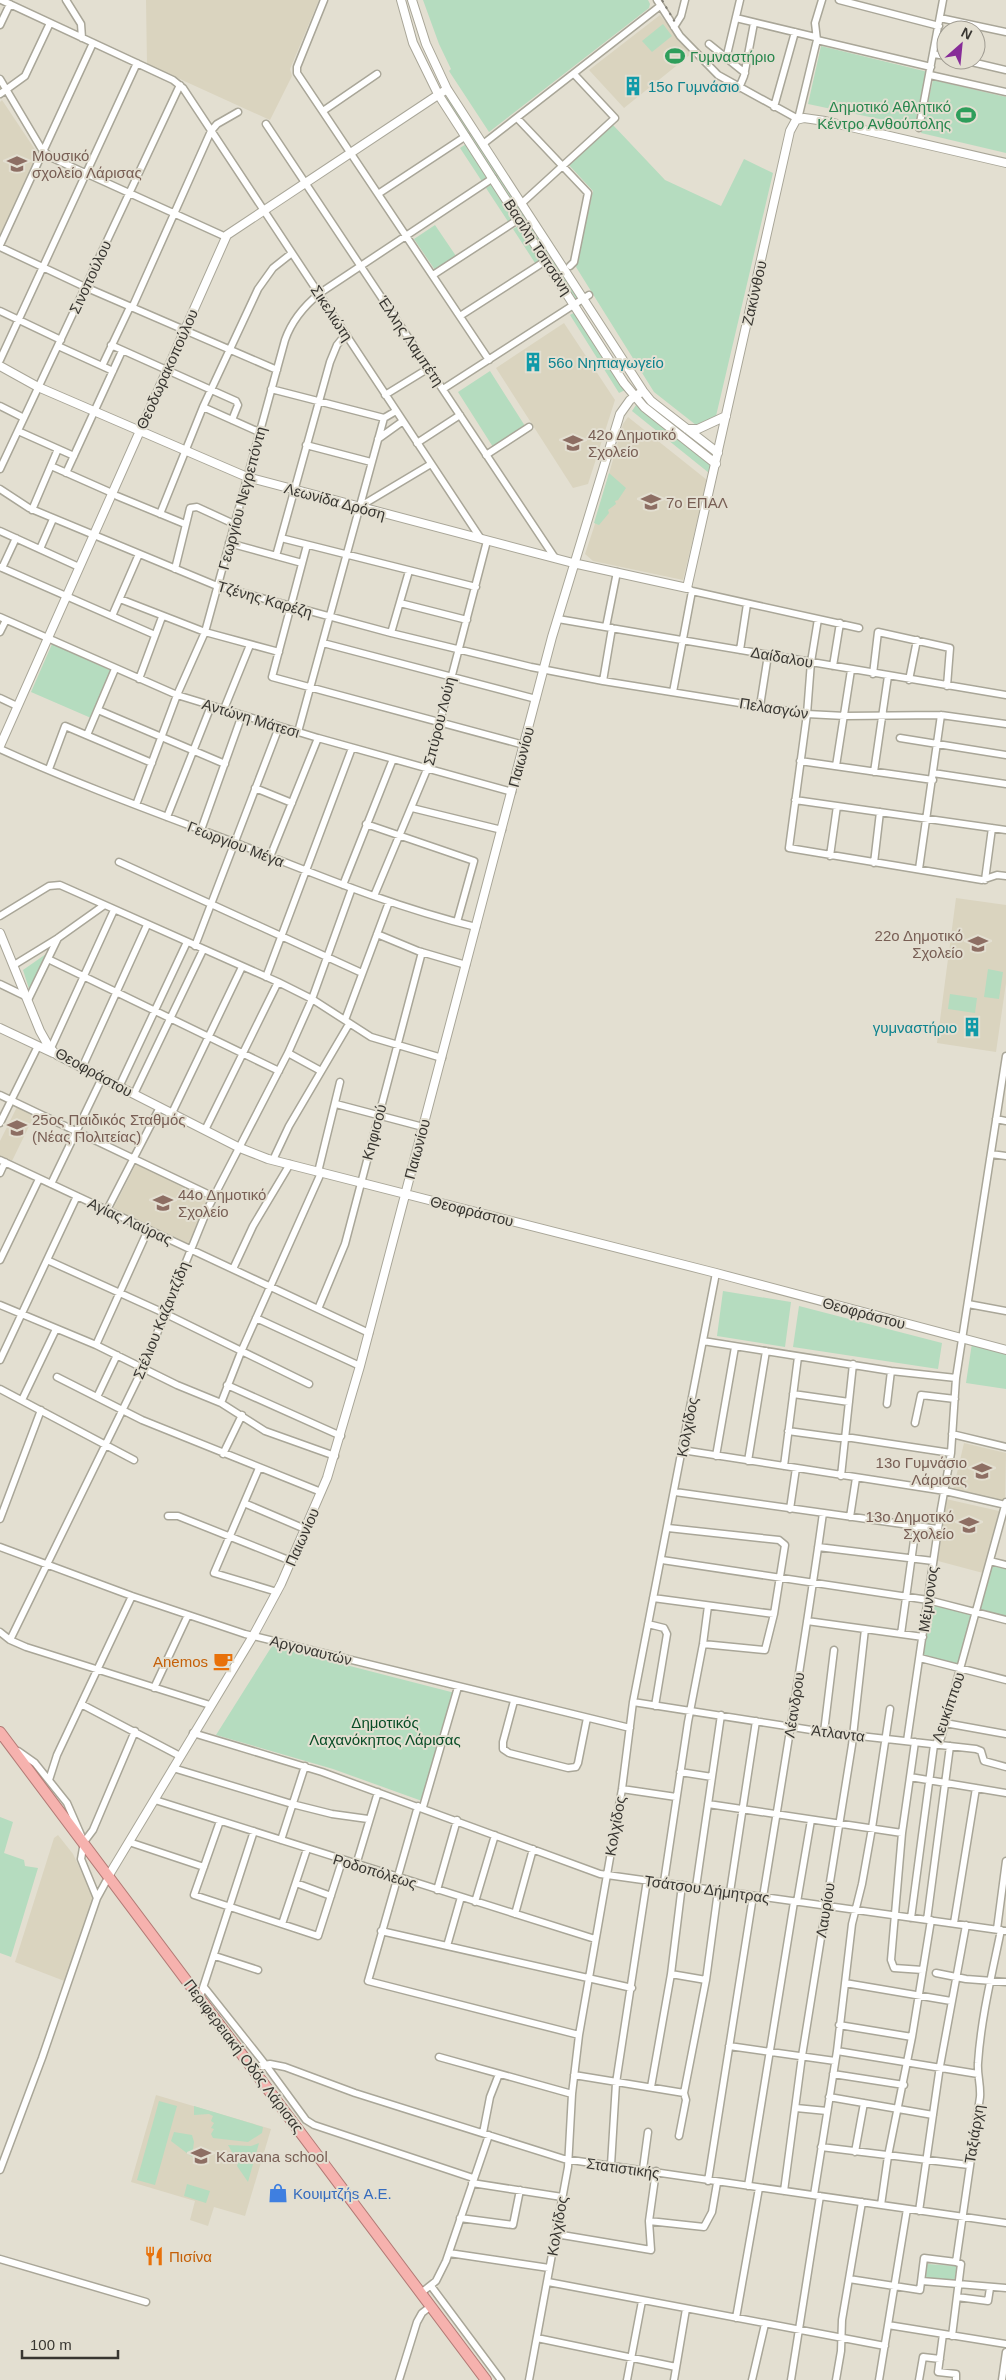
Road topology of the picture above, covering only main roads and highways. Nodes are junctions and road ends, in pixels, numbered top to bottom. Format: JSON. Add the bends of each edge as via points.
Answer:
{"nodes":[{"id":1,"x":0,"y":1732,"type":"edge"},
{"id":2,"x":486,"y":2380,"type":"edge"}],
"edges":[{"from":1,"to":2,"type":"highway","name":"Περιφερειακή Οδός Λάρισας","via":[[202,1992],[252,2067]]}]}
